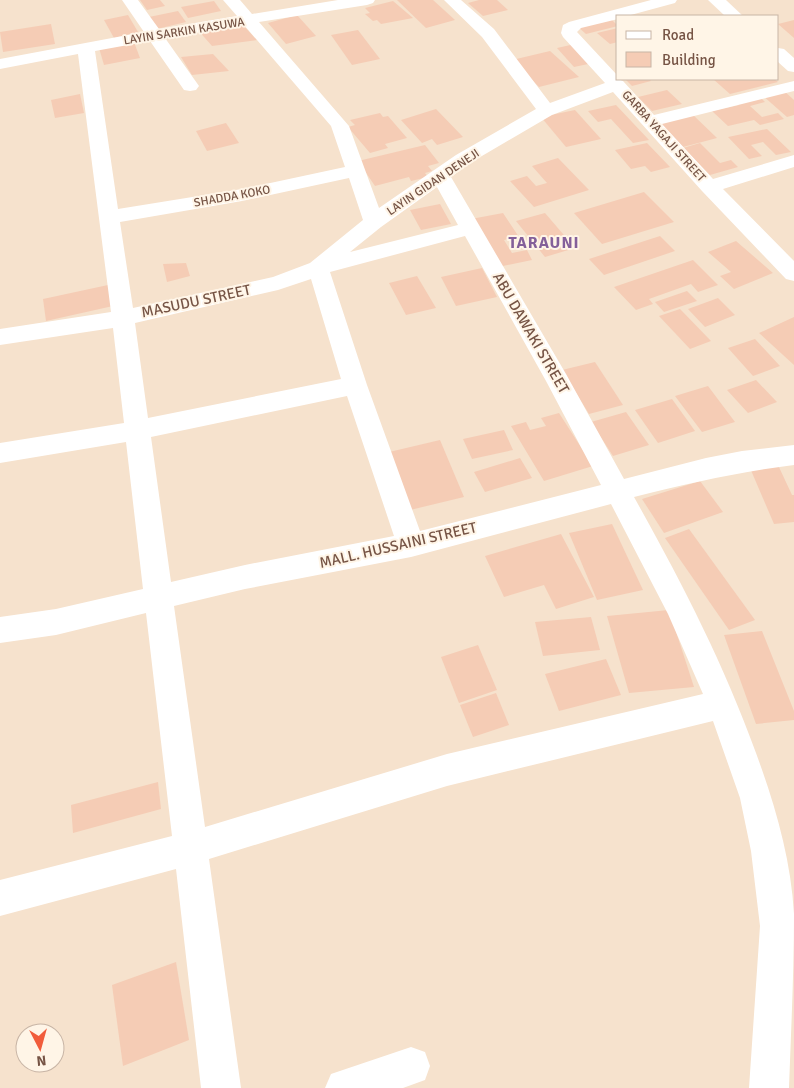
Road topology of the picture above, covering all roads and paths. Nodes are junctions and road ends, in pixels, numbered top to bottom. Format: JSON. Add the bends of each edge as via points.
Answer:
{"nodes":[{"id":1,"x":130,"y":0,"type":"edge"},
{"id":2,"x":230,"y":0,"type":"edge"},
{"id":3,"x":367,"y":0,"type":"edge"},
{"id":4,"x":452,"y":0,"type":"edge"},
{"id":5,"x":669,"y":0,"type":"edge"},
{"id":6,"x":716,"y":0,"type":"edge"},
{"id":7,"x":343,"y":2,"type":"edge"},
{"id":8,"x":734,"y":15,"type":"edge"},
{"id":9,"x":248,"y":20,"type":"junction"},
{"id":10,"x":153,"y":35,"type":"junction"},
{"id":11,"x":86,"y":48,"type":"junction"},
{"id":12,"x":779,"y":54,"type":"edge"},
{"id":13,"x":0,"y":64,"type":"edge"},
{"id":14,"x":794,"y":67,"type":"edge"},
{"id":15,"x":617,"y":85,"type":"junction"},
{"id":16,"x":190,"y":86,"type":"dead end"},
{"id":17,"x":794,"y":86,"type":"edge"},
{"id":18,"x":546,"y":111,"type":"junction"},
{"id":19,"x":650,"y":122,"type":"junction"},
{"id":20,"x":794,"y":161,"type":"edge"},
{"id":21,"x":355,"y":171,"type":"junction"},
{"id":22,"x":441,"y":176,"type":"junction"},
{"id":23,"x":709,"y":187,"type":"junction"},
{"id":24,"x":110,"y":217,"type":"junction"},
{"id":25,"x":374,"y":222,"type":"junction"},
{"id":26,"x":472,"y":228,"type":"junction"},
{"id":27,"x":318,"y":268,"type":"junction"},
{"id":28,"x":794,"y":274,"type":"edge"},
{"id":29,"x":123,"y":318,"type":"junction"},
{"id":30,"x":0,"y":337,"type":"edge"},
{"id":31,"x":355,"y":385,"type":"junction"},
{"id":32,"x":138,"y":430,"type":"junction"},
{"id":33,"x":0,"y":453,"type":"edge"},
{"id":34,"x":794,"y":456,"type":"edge"},
{"id":35,"x":618,"y":492,"type":"junction"},
{"id":36,"x":410,"y":544,"type":"junction"},
{"id":37,"x":159,"y":598,"type":"junction"},
{"id":38,"x":0,"y":630,"type":"edge"},
{"id":39,"x":723,"y":704,"type":"junction"},
{"id":40,"x":191,"y":848,"type":"junction"},
{"id":41,"x":0,"y":898,"type":"edge"},
{"id":42,"x":786,"y":928,"type":"edge"},
{"id":43,"x":411,"y":1066,"type":"dead end"},
{"id":44,"x":220,"y":1088,"type":"edge"},
{"id":45,"x":345,"y":1088,"type":"edge"},
{"id":46,"x":769,"y":1088,"type":"edge"}],
"edges":[{"from":1,"to":10,"type":"street"},
{"from":2,"to":9,"type":"street","name":"LAYIN GIDAN DENEJI"},
{"from":3,"to":7,"type":"street","name":"LAYIN SARKIN KASUWA"},
{"from":4,"to":18,"type":"street","via":[[488,33]]},
{"from":5,"to":15,"type":"street","name":"GARBA YAGAJI STREET","via":[[569,29],[569,34]]},
{"from":6,"to":8,"type":"street"},
{"from":7,"to":9,"type":"street","name":"LAYIN SARKIN KASUWA"},
{"from":9,"to":10,"type":"street","name":"LAYIN SARKIN KASUWA"},
{"from":9,"to":21,"type":"street","name":"LAYIN GIDAN DENEJI","via":[[340,126]]},
{"from":10,"to":11,"type":"street","name":"LAYIN SARKIN KASUWA"},
{"from":10,"to":16,"type":"street"},
{"from":11,"to":13,"type":"street","name":"LAYIN SARKIN KASUWA"},
{"from":11,"to":24,"type":"street"},
{"from":12,"to":14,"type":"street"},
{"from":15,"to":18,"type":"street","name":"LAYIN GIDAN DENEJI"},
{"from":15,"to":19,"type":"street","name":"GARBA YAGAJI STREET"},
{"from":17,"to":19,"type":"street"},
{"from":18,"to":22,"type":"street","name":"LAYIN GIDAN DENEJI","via":[[463,159]]},
{"from":19,"to":23,"type":"street","name":"GARBA YAGAJI STREET"},
{"from":20,"to":23,"type":"street"},
{"from":21,"to":24,"type":"street","name":"SHADDA KOKO","via":[[242,195]]},
{"from":21,"to":25,"type":"street","name":"LAYIN GIDAN DENEJI"},
{"from":22,"to":25,"type":"street","name":"LAYIN GIDAN DENEJI"},
{"from":22,"to":26,"type":"street","name":"ABU DAWAKI STREET"},
{"from":23,"to":28,"type":"street","name":"GARBA YAGAJI STREET"},
{"from":24,"to":29,"type":"street"},
{"from":25,"to":27,"type":"street","name":"MASUDU STREET"},
{"from":26,"to":27,"type":"street"},
{"from":26,"to":35,"type":"street","name":"ABU DAWAKI STREET"},
{"from":27,"to":29,"type":"street","name":"MASUDU STREET","via":[[278,283]]},
{"from":27,"to":31,"type":"street"},
{"from":29,"to":30,"type":"street","name":"MASUDU STREET"},
{"from":29,"to":32,"type":"street"},
{"from":31,"to":32,"type":"street"},
{"from":31,"to":36,"type":"street"},
{"from":32,"to":33,"type":"street"},
{"from":32,"to":37,"type":"street"},
{"from":34,"to":35,"type":"street","name":"MALL. HUSSAINI STREET","via":[[724,464]]},
{"from":35,"to":36,"type":"street","name":"MALL. HUSSAINI STREET"},
{"from":35,"to":39,"type":"street","name":"ABU DAWAKI STREET","via":[[680,608]]},
{"from":36,"to":37,"type":"street","name":"MALL. HUSSAINI STREET"},
{"from":37,"to":38,"type":"street","name":"MALL. HUSSAINI STREET","via":[[56,622]]},
{"from":37,"to":40,"type":"street"},
{"from":39,"to":40,"type":"street","via":[[447,770]]},
{"from":39,"to":42,"type":"street","name":"ABU DAWAKI STREET","via":[[756,798]]},
{"from":40,"to":41,"type":"street"},
{"from":40,"to":44,"type":"street"},
{"from":42,"to":46,"type":"street","name":"ABU DAWAKI STREET"},
{"from":43,"to":45,"type":"street"}]}
